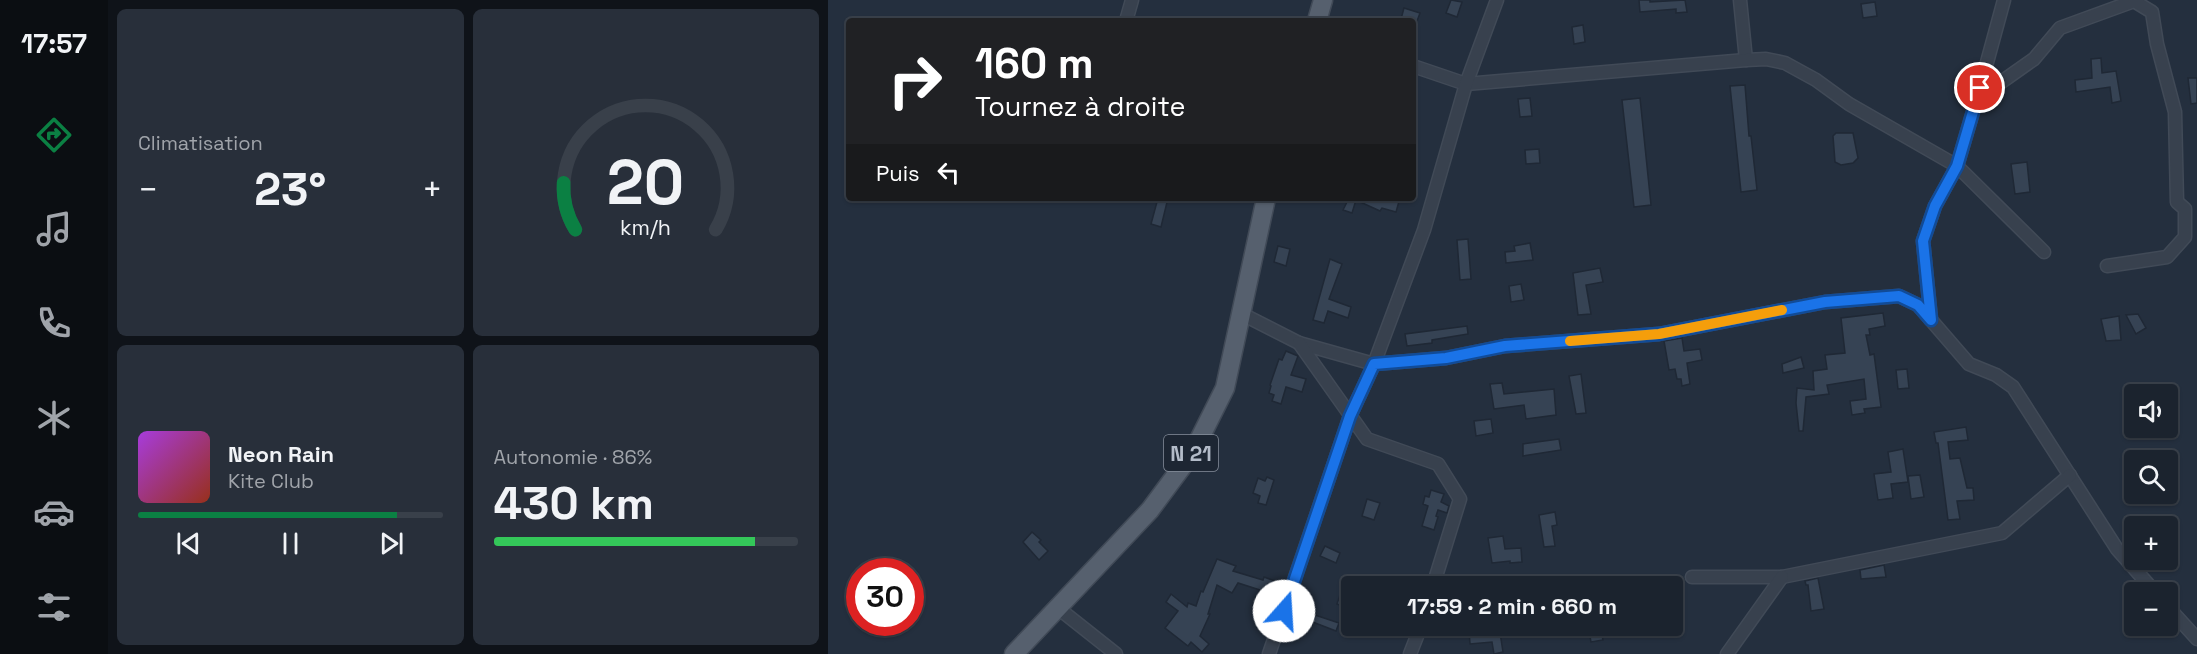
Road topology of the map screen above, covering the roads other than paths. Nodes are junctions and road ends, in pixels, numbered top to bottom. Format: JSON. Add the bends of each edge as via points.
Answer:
{"nodes":[{"id":1,"x":1132,"y":0,"type":"edge"},
{"id":2,"x":1323,"y":0,"type":"edge"},
{"id":3,"x":1497,"y":0,"type":"edge"},
{"id":4,"x":1740,"y":0,"type":"edge"},
{"id":5,"x":2004,"y":0,"type":"edge"},
{"id":6,"x":1127,"y":18,"type":"edge"},
{"id":7,"x":1318,"y":18,"type":"edge"},
{"id":8,"x":1746,"y":60,"type":"junction"},
{"id":9,"x":1416,"y":67,"type":"edge"},
{"id":10,"x":1466,"y":84,"type":"junction"},
{"id":11,"x":1980,"y":88,"type":"junction"},
{"id":12,"x":1957,"y":166,"type":"junction"},
{"id":13,"x":1265,"y":201,"type":"edge"},
{"id":14,"x":2044,"y":252,"type":"dead end"},
{"id":15,"x":2107,"y":266,"type":"dead end"},
{"id":16,"x":1240,"y":313,"type":"junction"},
{"id":17,"x":1931,"y":320,"type":"junction"},
{"id":18,"x":1299,"y":343,"type":"junction"},
{"id":19,"x":1374,"y":364,"type":"junction"},
{"id":20,"x":1350,"y":416,"type":"junction"},
{"id":21,"x":2070,"y":475,"type":"junction"},
{"id":22,"x":1436,"y":576,"type":"edge"},
{"id":23,"x":1692,"y":577,"type":"dead end"},
{"id":24,"x":1782,"y":577,"type":"junction"},
{"id":25,"x":2146,"y":582,"type":"edge"},
{"id":26,"x":1058,"y":608,"type":"junction"},
{"id":27,"x":2178,"y":618,"type":"edge"},
{"id":28,"x":1417,"y":636,"type":"edge"},
{"id":29,"x":2197,"y":639,"type":"edge"},
{"id":30,"x":1014,"y":654,"type":"edge"},
{"id":31,"x":1116,"y":654,"type":"edge"},
{"id":32,"x":1269,"y":654,"type":"edge"},
{"id":33,"x":1410,"y":654,"type":"edge"},
{"id":34,"x":1727,"y":654,"type":"edge"}],
"edges":[{"from":1,"to":6,"type":"street"},
{"from":2,"to":7,"type":"main road"},
{"from":3,"to":10,"type":"street"},
{"from":4,"to":8,"type":"street"},
{"from":5,"to":11,"type":"street"},
{"from":8,"to":10,"type":"street"},
{"from":8,"to":12,"type":"street","via":[[1785,63]]},
{"from":9,"to":10,"type":"street"},
{"from":10,"to":19,"type":"street","via":[[1424,230]]},
{"from":11,"to":12,"type":"street"},
{"from":11,"to":15,"type":"street","via":[[1990,90],[2016,73],[2034,59],[2060,28],[2134,1],[2152,12],[2175,112],[2177,202],[2185,209],[2185,237],[2167,257]]},
{"from":12,"to":14,"type":"street"},
{"from":12,"to":17,"type":"street","via":[[1935,206],[1923,241]]},
{"from":13,"to":16,"type":"main road","number":"N 21"},
{"from":16,"to":18,"type":"street"},
{"from":16,"to":26,"type":"main road","number":"N 21","via":[[1225,388],[1192,452],[1150,510]]},
{"from":17,"to":19,"type":"street","via":[[1918,305],[1899,296],[1825,302],[1659,334],[1505,346],[1446,358]]},
{"from":17,"to":21,"type":"street","via":[[1969,364],[2013,387]]},
{"from":18,"to":19,"type":"street"},
{"from":18,"to":20,"type":"street"},
{"from":19,"to":20,"type":"street"},
{"from":20,"to":22,"type":"street","via":[[1367,439],[1438,464],[1460,500]]},
{"from":20,"to":32,"type":"street"},
{"from":21,"to":24,"type":"street","via":[[2002,533]]},
{"from":21,"to":25,"type":"street","via":[[2117,549]]},
{"from":23,"to":24,"type":"street"},
{"from":24,"to":34,"type":"street"},
{"from":26,"to":30,"type":"main road","number":"N 21"},
{"from":26,"to":31,"type":"street"},
{"from":27,"to":29,"type":"street"},
{"from":28,"to":33,"type":"street"}]}
